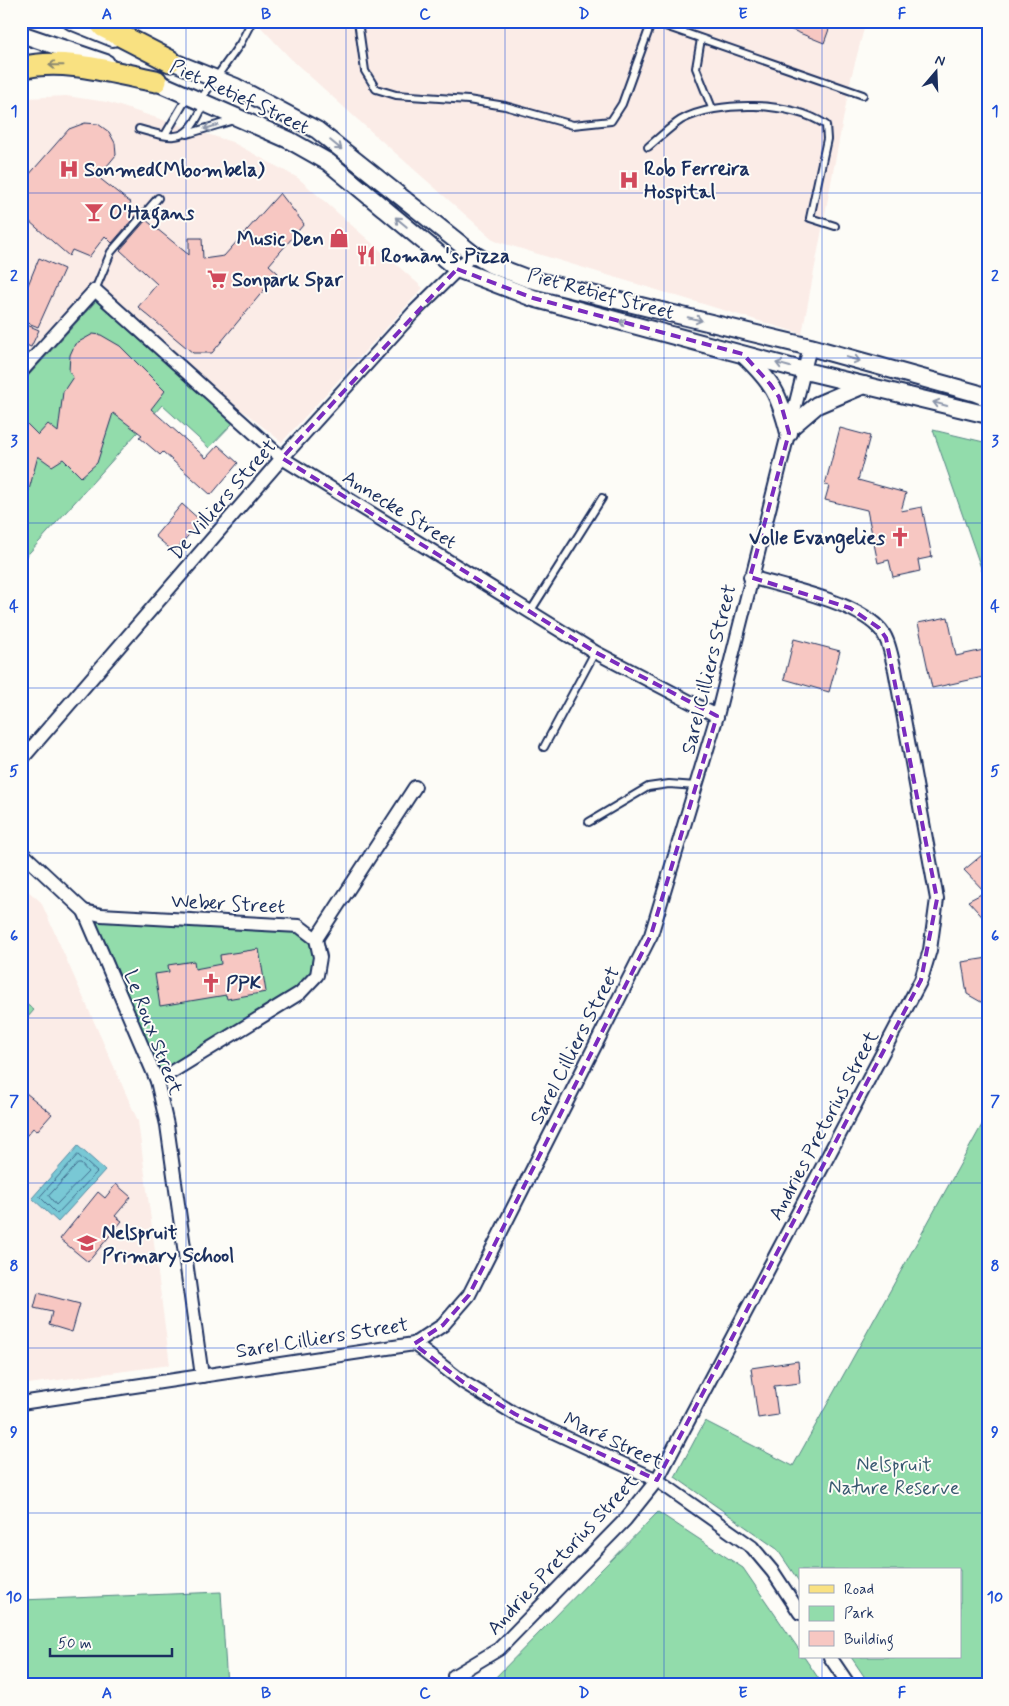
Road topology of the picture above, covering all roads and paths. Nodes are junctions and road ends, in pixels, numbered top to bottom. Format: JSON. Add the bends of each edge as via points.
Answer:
{"nodes":[{"id":1,"x":71,"y":21,"type":"edge"},
{"id":2,"x":99,"y":21,"type":"edge"},
{"id":3,"x":252,"y":21,"type":"edge"},
{"id":4,"x":358,"y":21,"type":"edge"},
{"id":5,"x":652,"y":21,"type":"edge"},
{"id":6,"x":21,"y":34,"type":"edge"},
{"id":7,"x":701,"y":38,"type":"junction"},
{"id":8,"x":170,"y":61,"type":"junction"},
{"id":9,"x":21,"y":68,"type":"edge"},
{"id":10,"x":214,"y":78,"type":"junction"},
{"id":11,"x":156,"y":81,"type":"junction"},
{"id":12,"x":863,"y":95,"type":"dead end"},
{"id":13,"x":198,"y":99,"type":"junction"},
{"id":14,"x":712,"y":108,"type":"junction"},
{"id":15,"x":240,"y":118,"type":"junction"},
{"id":16,"x":139,"y":129,"type":"dead end"},
{"id":17,"x":165,"y":135,"type":"junction"},
{"id":18,"x":182,"y":136,"type":"junction"},
{"id":19,"x":648,"y":146,"type":"dead end"},
{"id":20,"x":158,"y":198,"type":"dead end"},
{"id":21,"x":835,"y":226,"type":"dead end"},
{"id":22,"x":474,"y":254,"type":"junction"},
{"id":23,"x":457,"y":269,"type":"junction"},
{"id":24,"x":95,"y":290,"type":"junction"},
{"id":25,"x":810,"y":347,"type":"junction"},
{"id":26,"x":743,"y":354,"type":"junction"},
{"id":27,"x":806,"y":371,"type":"junction"},
{"id":28,"x":21,"y":372,"type":"edge"},
{"id":29,"x":864,"y":385,"type":"junction"},
{"id":30,"x":988,"y":398,"type":"edge"},
{"id":31,"x":988,"y":415,"type":"edge"},
{"id":32,"x":790,"y":431,"type":"junction"},
{"id":33,"x":282,"y":458,"type":"junction"},
{"id":34,"x":602,"y":498,"type":"dead end"},
{"id":35,"x":750,"y":577,"type":"junction"},
{"id":36,"x":530,"y":612,"type":"junction"},
{"id":37,"x":595,"y":652,"type":"junction"},
{"id":38,"x":717,"y":716,"type":"junction"},
{"id":39,"x":544,"y":747,"type":"dead end"},
{"id":40,"x":21,"y":760,"type":"edge"},
{"id":41,"x":696,"y":786,"type":"junction"},
{"id":42,"x":415,"y":787,"type":"dead end"},
{"id":43,"x":589,"y":822,"type":"dead end"},
{"id":44,"x":21,"y":852,"type":"edge"},
{"id":45,"x":84,"y":911,"type":"junction"},
{"id":46,"x":316,"y":939,"type":"junction"},
{"id":47,"x":157,"y":1081,"type":"junction"},
{"id":48,"x":414,"y":1344,"type":"junction"},
{"id":49,"x":202,"y":1376,"type":"junction"},
{"id":50,"x":21,"y":1403,"type":"edge"},
{"id":51,"x":657,"y":1480,"type":"junction"},
{"id":52,"x":799,"y":1611,"type":"edge"},
{"id":53,"x":831,"y":1658,"type":"edge"},
{"id":54,"x":454,"y":1676,"type":"dead end"},
{"id":55,"x":849,"y":1685,"type":"edge"}],
"edges":[{"from":1,"to":8,"type":"street","name":"Piet Retief Street"},
{"from":2,"to":8,"type":"main road","via":[[104,27]]},
{"from":3,"to":10,"type":"lane","via":[[240,44]]},
{"from":4,"to":5,"type":"lane","via":[[365,71],[376,89],[396,95],[505,106],[573,125],[611,121],[622,104]]},
{"from":5,"to":7,"type":"lane"},
{"from":6,"to":11,"type":"street","name":"Piet Retief Street"},
{"from":7,"to":12,"type":"lane"},
{"from":7,"to":14,"type":"lane","via":[[696,68]]},
{"from":8,"to":10,"type":"street","name":"Piet Retief Street"},
{"from":11,"to":9,"type":"main road","one_way":true,"via":[[66,65],[35,64]]},
{"from":10,"to":13,"type":"lane"},
{"from":10,"to":22,"type":"street","name":"Piet Retief Street","one_way":true,"via":[[317,130]]},
{"from":11,"to":13,"type":"street","name":"Piet Retief Street"},
{"from":13,"to":15,"type":"street","name":"Piet Retief Street"},
{"from":13,"to":17,"type":"lane"},
{"from":13,"to":18,"type":"lane","via":[[192,128]]},
{"from":14,"to":19,"type":"lane","via":[[681,120]]},
{"from":14,"to":21,"type":"lane","via":[[782,108],[820,120],[826,125],[827,139],[810,218]]},
{"from":15,"to":18,"type":"lane","one_way":true},
{"from":23,"to":15,"type":"street","name":"Piet Retief Street","one_way":true,"via":[[328,162]]},
{"from":16,"to":17,"type":"lane"},
{"from":17,"to":18,"type":"lane"},
{"from":20,"to":24,"type":"lane","via":[[111,252]]},
{"from":22,"to":23,"type":"street","name":"De Villiers Street"},
{"from":22,"to":25,"type":"street","name":"Piet Retief Street","one_way":true,"via":[[492,265],[529,279]]},
{"from":26,"to":23,"type":"street","name":"Piet Retief Street","one_way":true,"via":[[533,298]]},
{"from":23,"to":33,"type":"street","name":"De Villiers Street"},
{"from":24,"to":28,"type":"street"},
{"from":24,"to":33,"type":"street","name":"Annecke Street"},
{"from":25,"to":27,"type":"street","name":"Sarel Cilliers Street"},
{"from":25,"to":30,"type":"street","name":"Piet Retief Street","one_way":true},
{"from":27,"to":26,"type":"street","name":"Piet Retief Street","one_way":true},
{"from":26,"to":32,"type":"street","via":[[779,397]]},
{"from":27,"to":29,"type":"street","name":"Piet Retief Street"},
{"from":27,"to":32,"type":"street","name":"Sarel Cilliers Street"},
{"from":31,"to":29,"type":"street","name":"Piet Retief Street","one_way":true},
{"from":29,"to":32,"type":"street","via":[[817,405]]},
{"from":32,"to":35,"type":"street","name":"Sarel Cilliers Street"},
{"from":33,"to":36,"type":"street","name":"Annecke Street"},
{"from":33,"to":40,"type":"street","name":"De Villiers Street"},
{"from":34,"to":36,"type":"lane"},
{"from":35,"to":38,"type":"street","name":"Sarel Cilliers Street"},
{"from":35,"to":51,"type":"street","name":"Andries Pretorius Street","via":[[850,608],[879,628],[886,638],[895,670],[937,899],[930,950],[921,980]]},
{"from":36,"to":37,"type":"street","name":"Annecke Street"},
{"from":37,"to":38,"type":"street","name":"Annecke Street"},
{"from":37,"to":39,"type":"lane"},
{"from":38,"to":41,"type":"street","name":"Sarel Cilliers Street"},
{"from":41,"to":43,"type":"lane","via":[[648,786]]},
{"from":41,"to":48,"type":"street","name":"Sarel Cilliers Street","via":[[651,935],[470,1295],[443,1325]]},
{"from":42,"to":46,"type":"street"},
{"from":44,"to":45,"type":"street","name":"Le Roux Street"},
{"from":45,"to":46,"type":"street","name":"Weber Street","via":[[102,915],[299,926]]},
{"from":45,"to":47,"type":"street","name":"Le Roux Street"},
{"from":46,"to":47,"type":"street","via":[[320,957],[317,975],[300,993]]},
{"from":47,"to":49,"type":"street","name":"Le Roux Street","via":[[168,1125]]},
{"from":48,"to":49,"type":"street","name":"Sarel Cilliers Street"},
{"from":48,"to":51,"type":"street","name":"Maré Street","via":[[463,1382],[515,1414]]},
{"from":49,"to":50,"type":"street","name":"Sarel Cilliers Street"},
{"from":51,"to":52,"type":"street","name":"Maré Street","via":[[752,1547]]},
{"from":51,"to":54,"type":"street","name":"Andries Pretorius Street","via":[[625,1520],[499,1649]]},
{"from":53,"to":55,"type":"street"}]}
